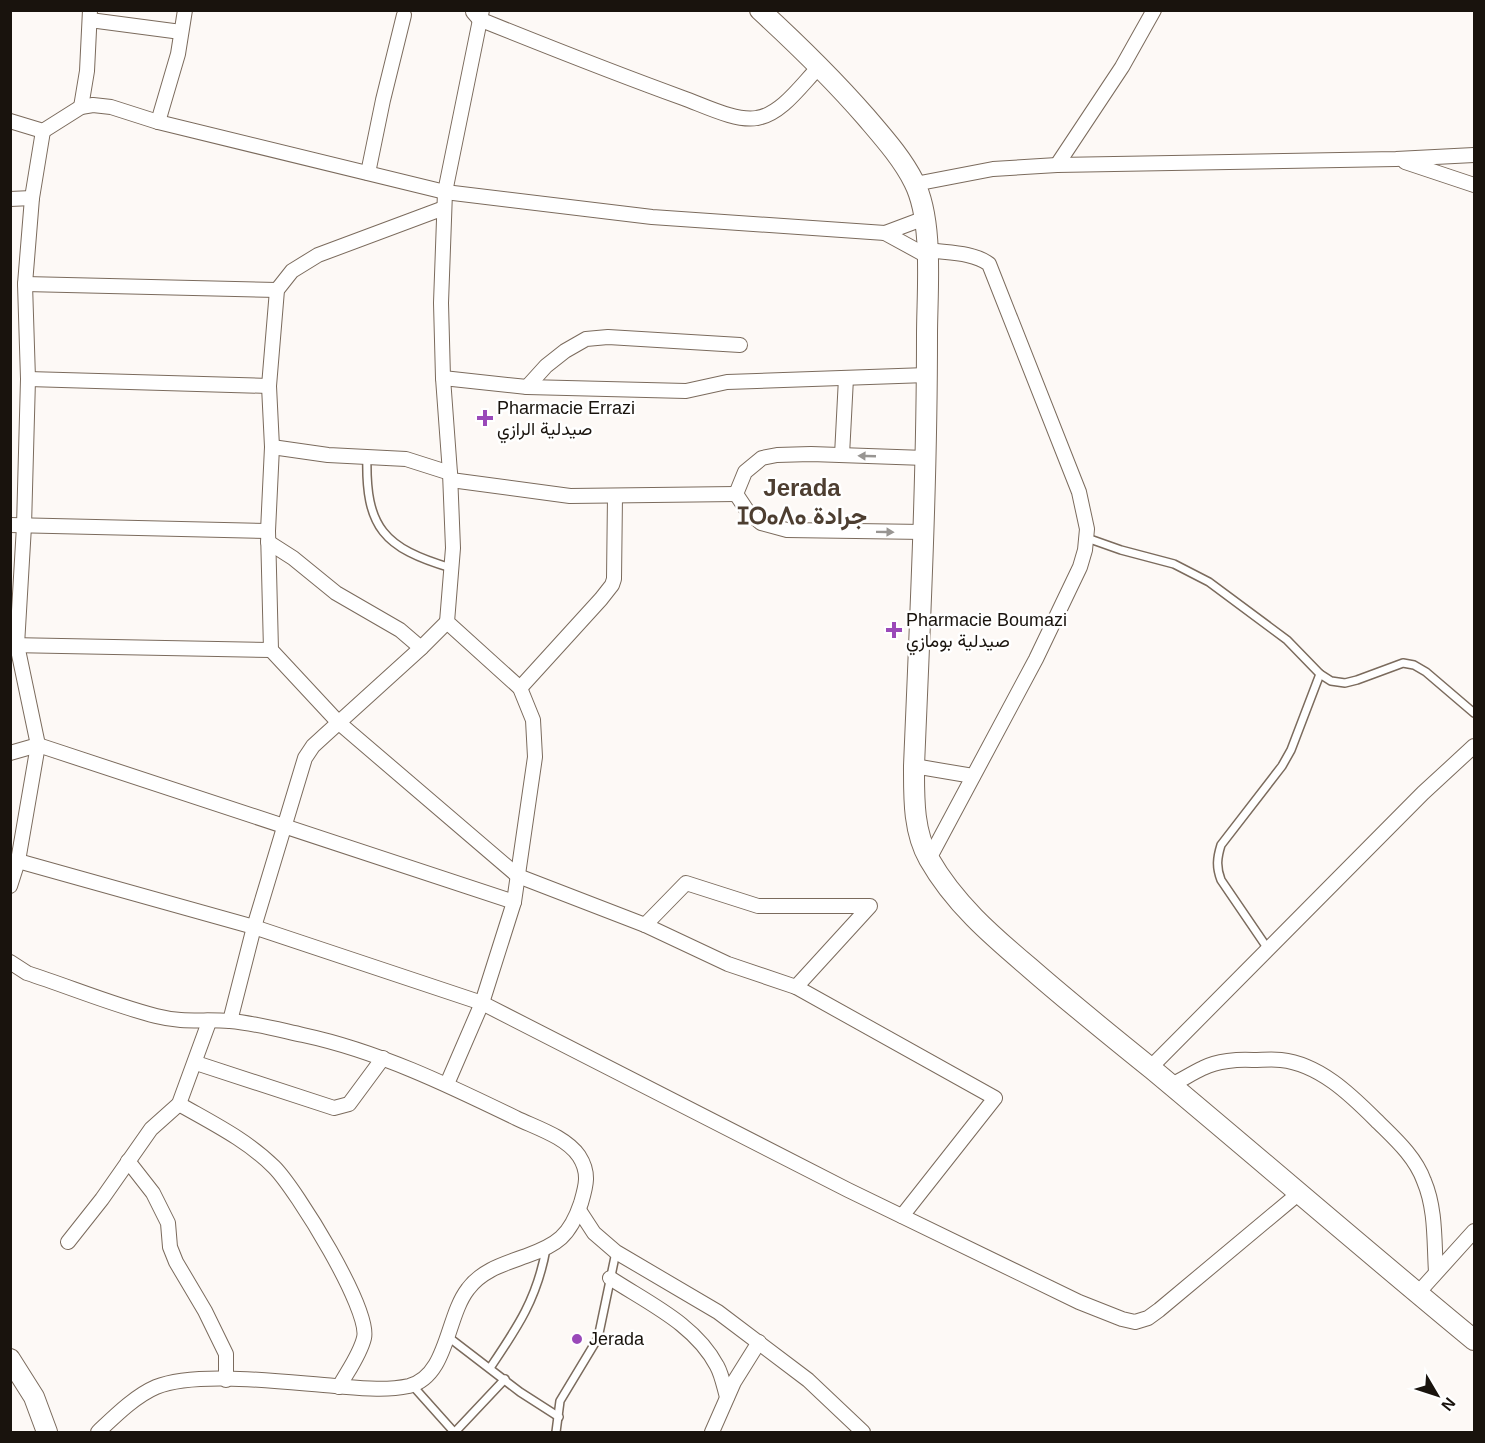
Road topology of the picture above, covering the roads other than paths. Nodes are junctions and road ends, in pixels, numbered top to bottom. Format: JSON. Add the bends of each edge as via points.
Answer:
{"nodes":[{"id":1,"x":185,"y":10,"type":"edge"},
{"id":2,"x":760,"y":10,"type":"edge"},
{"id":3,"x":775,"y":10,"type":"edge"},
{"id":4,"x":1154,"y":10,"type":"edge"},
{"id":5,"x":477,"y":13,"type":"edge"},
{"id":6,"x":90,"y":15,"type":"edge"},
{"id":7,"x":404,"y":15,"type":"dead end"},
{"id":8,"x":181,"y":32,"type":"junction"},
{"id":9,"x":784,"y":32,"type":"junction"},
{"id":10,"x":819,"y":67,"type":"junction"},
{"id":11,"x":81,"y":107,"type":"junction"},
{"id":12,"x":10,"y":121,"type":"edge"},
{"id":13,"x":158,"y":123,"type":"junction"},
{"id":14,"x":43,"y":131,"type":"junction"},
{"id":15,"x":1474,"y":155,"type":"edge"},
{"id":16,"x":1396,"y":159,"type":"junction"},
{"id":17,"x":1057,"y":165,"type":"junction"},
{"id":18,"x":368,"y":173,"type":"junction"},
{"id":19,"x":915,"y":184,"type":"junction"},
{"id":20,"x":1474,"y":185,"type":"edge"},
{"id":21,"x":445,"y":192,"type":"junction"},
{"id":22,"x":32,"y":198,"type":"junction"},
{"id":23,"x":10,"y":199,"type":"edge"},
{"id":24,"x":444,"y":208,"type":"junction"},
{"id":25,"x":925,"y":218,"type":"junction"},
{"id":26,"x":885,"y":233,"type":"junction"},
{"id":27,"x":928,"y":253,"type":"junction"},
{"id":28,"x":25,"y":284,"type":"junction"},
{"id":29,"x":277,"y":290,"type":"junction"},
{"id":30,"x":740,"y":345,"type":"dead end"},
{"id":31,"x":927,"y":375,"type":"junction"},
{"id":32,"x":443,"y":378,"type":"junction"},
{"id":33,"x":846,"y":378,"type":"junction"},
{"id":34,"x":28,"y":379,"type":"junction"},
{"id":35,"x":269,"y":386,"type":"junction"},
{"id":36,"x":527,"y":387,"type":"junction"},
{"id":37,"x":272,"y":447,"type":"junction"},
{"id":38,"x":842,"y":455,"type":"junction"},
{"id":39,"x":367,"y":456,"type":"junction"},
{"id":40,"x":925,"y":458,"type":"junction"},
{"id":41,"x":450,"y":477,"type":"junction"},
{"id":42,"x":736,"y":494,"type":"junction"},
{"id":43,"x":615,"y":496,"type":"junction"},
{"id":44,"x":17,"y":526,"type":"edge"},
{"id":45,"x":924,"y":532,"type":"junction"},
{"id":46,"x":268,"y":536,"type":"junction"},
{"id":47,"x":1087,"y":538,"type":"junction"},
{"id":48,"x":451,"y":568,"type":"junction"},
{"id":49,"x":447,"y":622,"type":"junction"},
{"id":50,"x":14,"y":645,"type":"edge"},
{"id":51,"x":421,"y":648,"type":"junction"},
{"id":52,"x":271,"y":650,"type":"junction"},
{"id":53,"x":1320,"y":674,"type":"junction"},
{"id":54,"x":520,"y":688,"type":"junction"},
{"id":55,"x":1474,"y":713,"type":"edge"},
{"id":56,"x":338,"y":722,"type":"junction"},
{"id":57,"x":38,"y":745,"type":"junction"},
{"id":58,"x":1474,"y":747,"type":"edge"},
{"id":59,"x":10,"y":753,"type":"edge"},
{"id":60,"x":914,"y":766,"type":"junction"},
{"id":61,"x":974,"y":776,"type":"junction"},
{"id":62,"x":284,"y":825,"type":"junction"},
{"id":63,"x":929,"y":859,"type":"junction"},
{"id":64,"x":18,"y":861,"type":"junction"},
{"id":65,"x":518,"y":876,"type":"junction"},
{"id":66,"x":10,"y":886,"type":"edge"},
{"id":67,"x":514,"y":902,"type":"junction"},
{"id":68,"x":645,"y":925,"type":"junction"},
{"id":69,"x":254,"y":927,"type":"junction"},
{"id":70,"x":1268,"y":949,"type":"junction"},
{"id":71,"x":10,"y":962,"type":"edge"},
{"id":72,"x":796,"y":987,"type":"junction"},
{"id":73,"x":482,"y":1003,"type":"junction"},
{"id":74,"x":230,"y":1021,"type":"junction"},
{"id":75,"x":209,"y":1022,"type":"junction"},
{"id":76,"x":383,"y":1058,"type":"junction"},
{"id":77,"x":196,"y":1063,"type":"junction"},
{"id":78,"x":1150,"y":1068,"type":"junction"},
{"id":79,"x":447,"y":1084,"type":"junction"},
{"id":80,"x":1171,"y":1086,"type":"junction"},
{"id":81,"x":179,"y":1104,"type":"junction"},
{"id":82,"x":129,"y":1161,"type":"junction"},
{"id":83,"x":1299,"y":1194,"type":"junction"},
{"id":84,"x":579,"y":1210,"type":"junction"},
{"id":85,"x":902,"y":1216,"type":"junction"},
{"id":86,"x":1474,"y":1230,"type":"edge"},
{"id":87,"x":68,"y":1242,"type":"dead end"},
{"id":88,"x":546,"y":1249,"type":"junction"},
{"id":89,"x":616,"y":1252,"type":"junction"},
{"id":90,"x":1436,"y":1272,"type":"junction"},
{"id":91,"x":610,"y":1278,"type":"junction"},
{"id":92,"x":1418,"y":1293,"type":"junction"},
{"id":93,"x":447,"y":1336,"type":"junction"},
{"id":94,"x":1474,"y":1340,"type":"edge"},
{"id":95,"x":759,"y":1342,"type":"junction"},
{"id":96,"x":10,"y":1359,"type":"edge"},
{"id":97,"x":490,"y":1368,"type":"junction"},
{"id":98,"x":505,"y":1379,"type":"junction"},
{"id":99,"x":226,"y":1380,"type":"junction"},
{"id":100,"x":412,"y":1385,"type":"junction"},
{"id":101,"x":339,"y":1387,"type":"junction"},
{"id":102,"x":727,"y":1397,"type":"junction"},
{"id":103,"x":559,"y":1417,"type":"junction"},
{"id":104,"x":47,"y":1432,"type":"edge"},
{"id":105,"x":98,"y":1432,"type":"edge"},
{"id":106,"x":455,"y":1432,"type":"edge"},
{"id":107,"x":556,"y":1432,"type":"edge"},
{"id":108,"x":712,"y":1432,"type":"edge"},
{"id":109,"x":863,"y":1432,"type":"edge"}],
"edges":[{"from":1,"to":8,"type":"street"},
{"from":2,"to":9,"type":"main road"},
{"from":3,"to":9,"type":"main road"},
{"from":4,"to":17,"type":"street","via":[[1122,67]]},
{"from":5,"to":10,"type":"street","via":[[644,84],[747,118],[771,114]]},
{"from":5,"to":21,"type":"street"},
{"from":6,"to":8,"type":"street"},
{"from":6,"to":11,"type":"street"},
{"from":7,"to":18,"type":"street"},
{"from":8,"to":13,"type":"street"},
{"from":9,"to":10,"type":"main road"},
{"from":10,"to":19,"type":"main road","via":[[879,132]]},
{"from":11,"to":13,"type":"street","via":[[111,106]]},
{"from":11,"to":14,"type":"street"},
{"from":12,"to":14,"type":"street"},
{"from":13,"to":18,"type":"street"},
{"from":14,"to":22,"type":"street"},
{"from":15,"to":16,"type":"street"},
{"from":16,"to":17,"type":"street"},
{"from":16,"to":20,"type":"street"},
{"from":17,"to":19,"type":"street","via":[[993,169]]},
{"from":18,"to":21,"type":"street"},
{"from":19,"to":25,"type":"main road"},
{"from":21,"to":24,"type":"street"},
{"from":21,"to":26,"type":"street","via":[[652,217]]},
{"from":22,"to":23,"type":"street"},
{"from":22,"to":28,"type":"street"},
{"from":24,"to":29,"type":"street","via":[[318,255],[292,271]]},
{"from":24,"to":32,"type":"street"},
{"from":25,"to":26,"type":"street"},
{"from":25,"to":27,"type":"main road"},
{"from":26,"to":27,"type":"street"},
{"from":27,"to":31,"type":"main road"},
{"from":27,"to":47,"type":"street","via":[[971,256],[989,264],[1079,492]]},
{"from":28,"to":29,"type":"street"},
{"from":28,"to":34,"type":"street"},
{"from":29,"to":35,"type":"street"},
{"from":30,"to":36,"type":"street","via":[[586,339],[546,366]]},
{"from":31,"to":33,"type":"street"},
{"from":31,"to":40,"type":"main road"},
{"from":32,"to":36,"type":"street"},
{"from":32,"to":41,"type":"street"},
{"from":33,"to":36,"type":"street","via":[[727,382],[686,391]]},
{"from":33,"to":38,"type":"street"},
{"from":34,"to":35,"type":"street"},
{"from":34,"to":44,"type":"street"},
{"from":35,"to":37,"type":"street"},
{"from":37,"to":39,"type":"street"},
{"from":37,"to":46,"type":"street"},
{"from":40,"to":38,"type":"street","one_way":true},
{"from":38,"to":42,"type":"street","via":[[762,458],[745,472]]},
{"from":39,"to":41,"type":"street","via":[[406,459]]},
{"from":39,"to":48,"type":"lane","via":[[373,515],[386,536],[422,559]]},
{"from":40,"to":45,"type":"main road"},
{"from":41,"to":43,"type":"street","via":[[570,496]]},
{"from":41,"to":48,"type":"street"},
{"from":42,"to":43,"type":"street"},
{"from":42,"to":45,"type":"street","one_way":true,"via":[[761,523],[787,530]]},
{"from":43,"to":54,"type":"street","via":[[612,585]]},
{"from":44,"to":46,"type":"street"},
{"from":44,"to":50,"type":"street"},
{"from":45,"to":60,"type":"main road"},
{"from":46,"to":51,"type":"street","via":[[336,593],[400,630]]},
{"from":46,"to":52,"type":"street"},
{"from":47,"to":53,"type":"lane","via":[[1173,564],[1209,582],[1287,640]]},
{"from":47,"to":61,"type":"street","via":[[1075,577]]},
{"from":48,"to":49,"type":"street"},
{"from":49,"to":51,"type":"street"},
{"from":49,"to":54,"type":"street"},
{"from":50,"to":52,"type":"street"},
{"from":50,"to":57,"type":"street"},
{"from":51,"to":56,"type":"street"},
{"from":52,"to":56,"type":"street"},
{"from":53,"to":55,"type":"lane","via":[[1345,683],[1403,663],[1414,665]]},
{"from":53,"to":70,"type":"lane","via":[[1291,750],[1221,845],[1217,859],[1221,879]]},
{"from":54,"to":65,"type":"street","via":[[533,720],[535,757]]},
{"from":56,"to":62,"type":"street","via":[[305,758]]},
{"from":56,"to":65,"type":"street"},
{"from":57,"to":59,"type":"street"},
{"from":57,"to":62,"type":"street"},
{"from":57,"to":64,"type":"street"},
{"from":58,"to":70,"type":"street"},
{"from":60,"to":61,"type":"street"},
{"from":60,"to":63,"type":"main road","via":[[919,832]]},
{"from":61,"to":63,"type":"street"},
{"from":62,"to":67,"type":"street"},
{"from":62,"to":69,"type":"street"},
{"from":63,"to":78,"type":"main road","via":[[961,906],[982,927]]},
{"from":64,"to":66,"type":"street"},
{"from":64,"to":69,"type":"street"},
{"from":65,"to":67,"type":"street"},
{"from":65,"to":68,"type":"street"},
{"from":67,"to":73,"type":"street"},
{"from":68,"to":72,"type":"street","via":[[728,964]]},
{"from":68,"to":72,"type":"street","via":[[686,883],[758,906],[870,906]]},
{"from":69,"to":73,"type":"street"},
{"from":69,"to":74,"type":"street"},
{"from":70,"to":78,"type":"street"},
{"from":71,"to":75,"type":"street","via":[[27,973],[156,1016]]},
{"from":72,"to":85,"type":"street","via":[[995,1098]]},
{"from":73,"to":79,"type":"street"},
{"from":73,"to":85,"type":"street"},
{"from":74,"to":75,"type":"street"},
{"from":74,"to":76,"type":"street","via":[[306,1035]]},
{"from":75,"to":77,"type":"street"},
{"from":76,"to":77,"type":"street","via":[[349,1104],[334,1108]]},
{"from":76,"to":79,"type":"street"},
{"from":77,"to":81,"type":"street"},
{"from":78,"to":80,"type":"main road"},
{"from":79,"to":84,"type":"street","via":[[568,1145],[580,1157],[586,1173]]},
{"from":80,"to":83,"type":"main road"},
{"from":80,"to":90,"type":"street","via":[[1206,1066],[1241,1059],[1282,1060],[1327,1077],[1372,1116],[1416,1164],[1431,1205]]},
{"from":81,"to":82,"type":"street","via":[[151,1129]]},
{"from":81,"to":101,"type":"street","via":[[239,1139],[274,1167],[347,1279],[364,1321],[364,1337]]},
{"from":82,"to":87,"type":"street"},
{"from":82,"to":99,"type":"street","via":[[153,1193],[168,1223],[176,1262],[226,1354]]},
{"from":83,"to":85,"type":"street","via":[[1159,1310],[1135,1322],[1079,1302]]},
{"from":83,"to":92,"type":"main road"},
{"from":84,"to":88,"type":"street","via":[[564,1235]]},
{"from":84,"to":89,"type":"street","via":[[594,1233]]},
{"from":86,"to":90,"type":"street"},
{"from":88,"to":93,"type":"street","via":[[499,1265],[481,1276],[461,1300]]},
{"from":88,"to":97,"type":"lane","via":[[535,1292]]},
{"from":89,"to":91,"type":"lane"},
{"from":89,"to":95,"type":"street","via":[[718,1312]]},
{"from":90,"to":92,"type":"street"},
{"from":91,"to":102,"type":"street","via":[[695,1336],[718,1369]]},
{"from":91,"to":103,"type":"lane","via":[[598,1338],[560,1401]]},
{"from":92,"to":94,"type":"main road"},
{"from":93,"to":97,"type":"lane"},
{"from":93,"to":100,"type":"street","via":[[433,1370]]},
{"from":95,"to":102,"type":"street"},
{"from":95,"to":109,"type":"street","via":[[808,1380]]},
{"from":96,"to":104,"type":"main road","via":[[34,1397]]},
{"from":97,"to":98,"type":"lane"},
{"from":98,"to":103,"type":"lane"},
{"from":98,"to":106,"type":"lane"},
{"from":99,"to":101,"type":"street"},
{"from":99,"to":105,"type":"street","via":[[191,1380],[156,1387]]},
{"from":100,"to":101,"type":"street","via":[[385,1389]]},
{"from":100,"to":106,"type":"lane"},
{"from":102,"to":108,"type":"street"},
{"from":103,"to":107,"type":"lane"}]}
